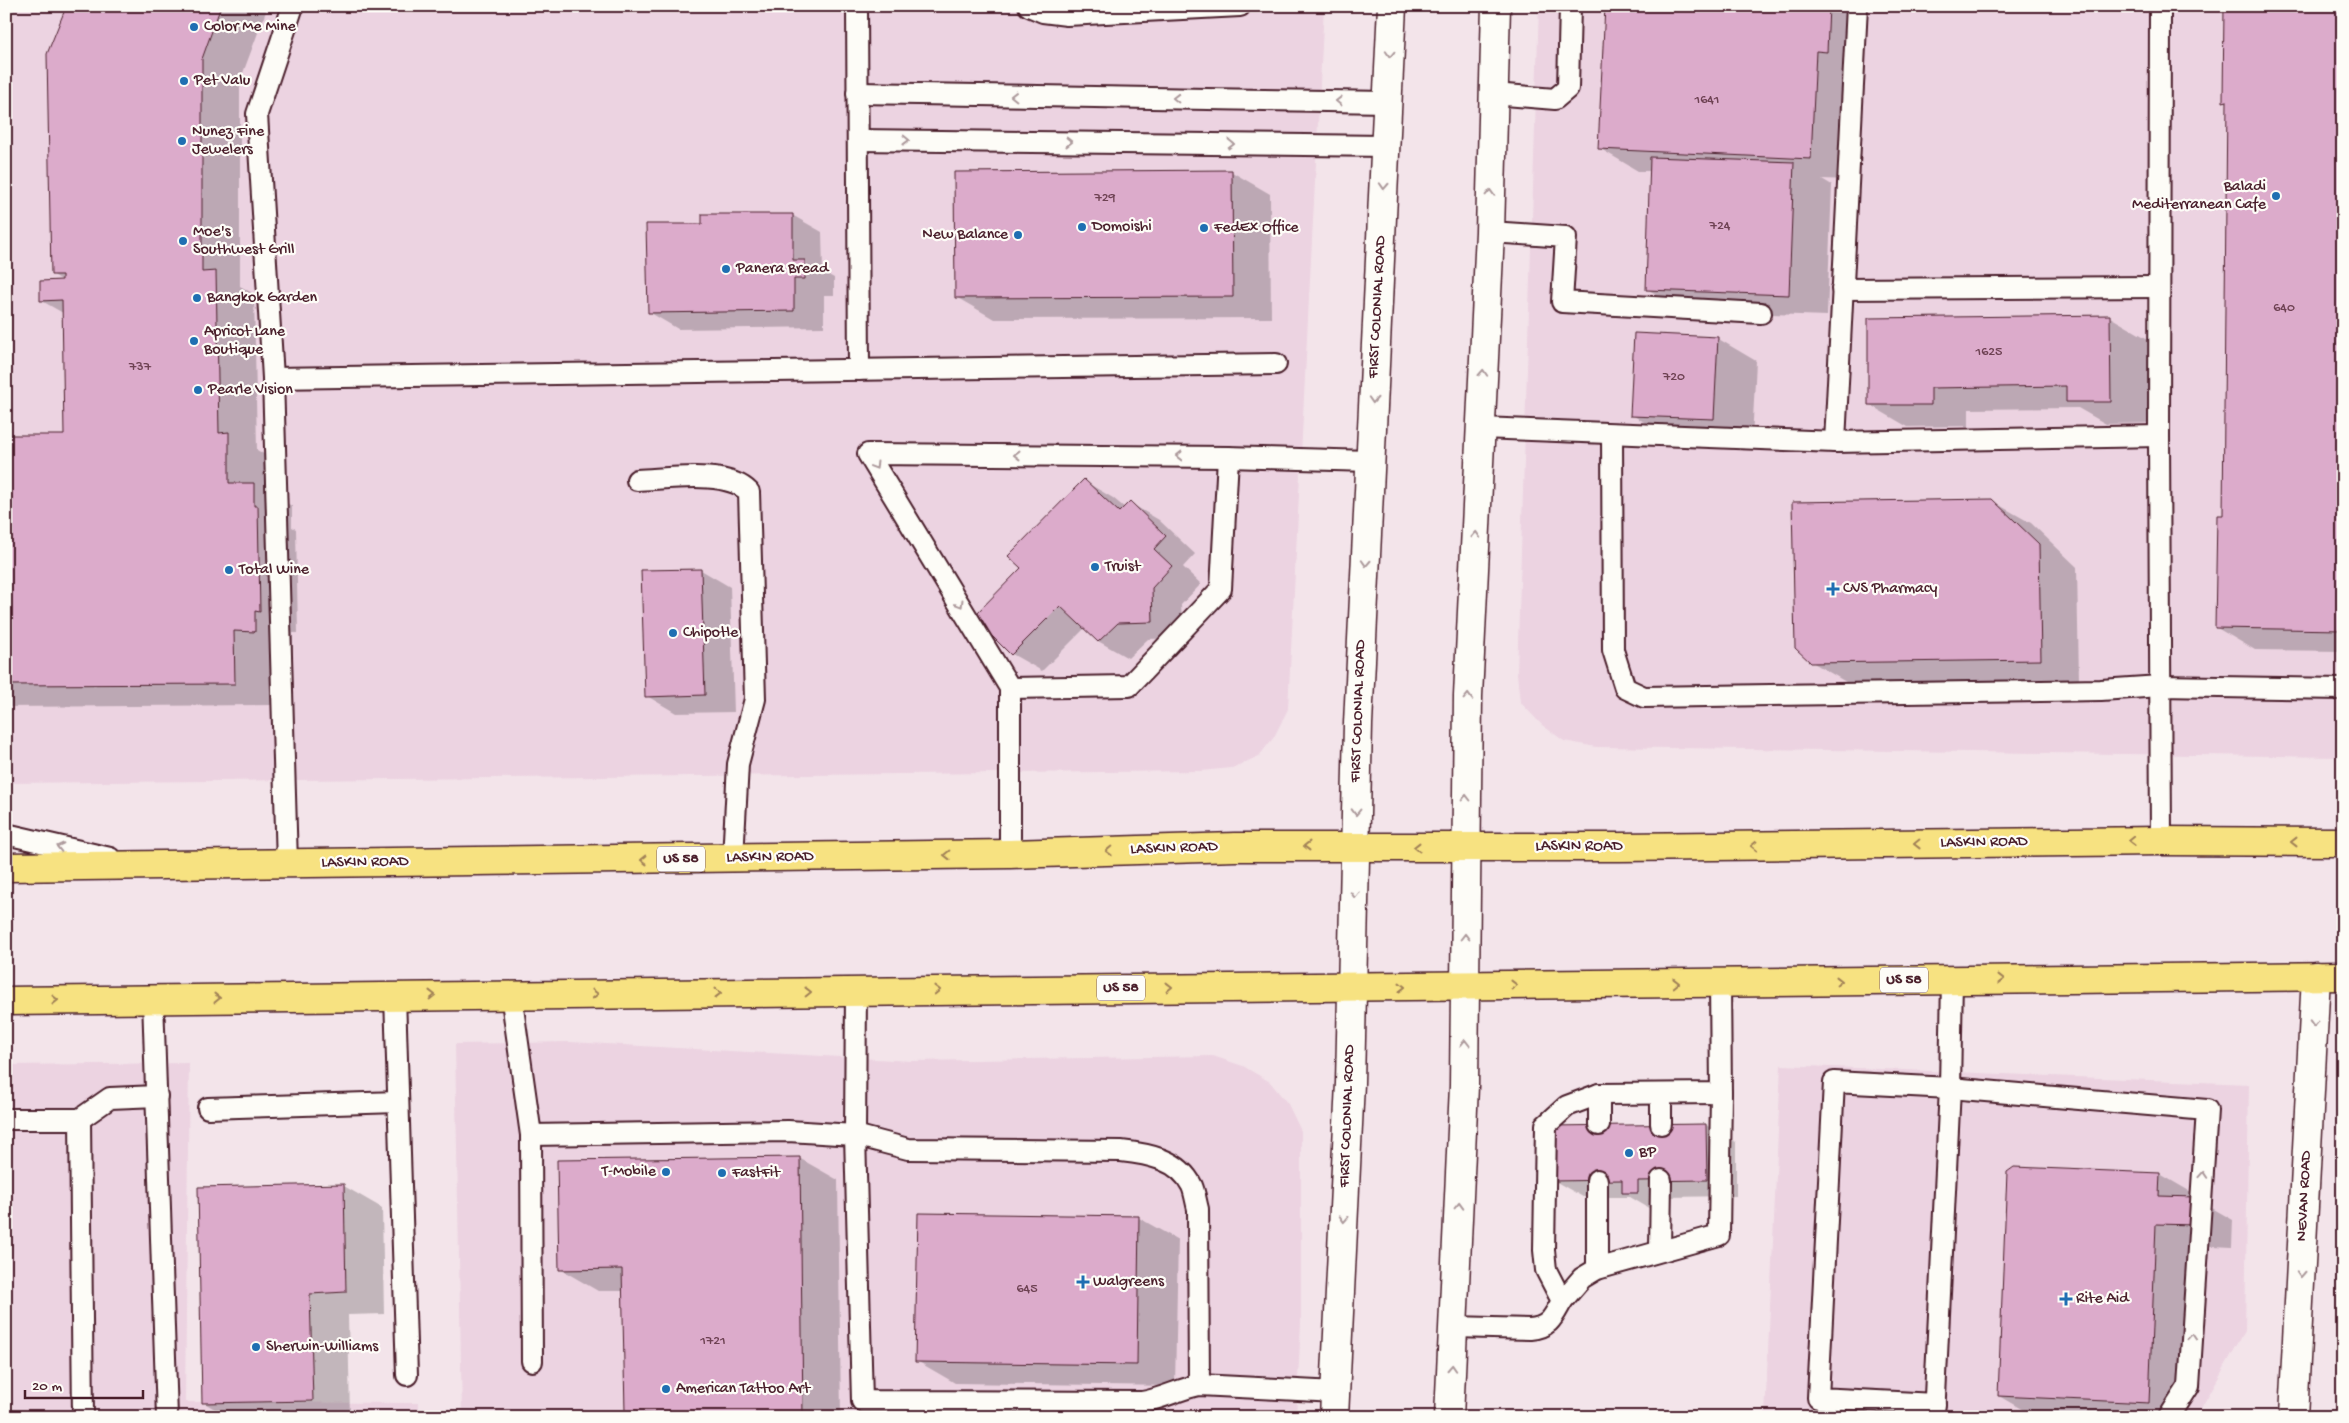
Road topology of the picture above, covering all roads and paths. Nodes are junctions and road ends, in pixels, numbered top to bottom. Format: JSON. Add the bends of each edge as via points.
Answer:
{"nodes":[{"id":1,"x":293,"y":6,"type":"edge"},
{"id":2,"x":857,"y":6,"type":"edge"},
{"id":3,"x":1029,"y":6,"type":"edge"},
{"id":4,"x":1240,"y":6,"type":"edge"},
{"id":5,"x":1392,"y":6,"type":"edge"},
{"id":6,"x":1496,"y":6,"type":"edge"},
{"id":7,"x":1570,"y":6,"type":"edge"},
{"id":8,"x":1857,"y":6,"type":"edge"},
{"id":9,"x":2160,"y":6,"type":"edge"},
{"id":10,"x":857,"y":93,"type":"junction"},
{"id":11,"x":1493,"y":94,"type":"junction"},
{"id":12,"x":1388,"y":102,"type":"junction"},
{"id":13,"x":858,"y":140,"type":"junction"},
{"id":14,"x":1386,"y":146,"type":"junction"},
{"id":15,"x":1490,"y":232,"type":"junction"},
{"id":16,"x":2159,"y":287,"type":"junction"},
{"id":17,"x":1842,"y":289,"type":"junction"},
{"id":18,"x":1761,"y":313,"type":"dead end"},
{"id":19,"x":1276,"y":364,"type":"dead end"},
{"id":20,"x":859,"y":370,"type":"junction"},
{"id":21,"x":273,"y":378,"type":"junction"},
{"id":22,"x":1481,"y":428,"type":"junction"},
{"id":23,"x":1612,"y":434,"type":"junction"},
{"id":24,"x":2159,"y":436,"type":"junction"},
{"id":25,"x":1835,"y":442,"type":"junction"},
{"id":26,"x":1228,"y":456,"type":"junction"},
{"id":27,"x":1370,"y":461,"type":"junction"},
{"id":28,"x":637,"y":480,"type":"dead end"},
{"id":29,"x":2160,"y":686,"type":"junction"},
{"id":30,"x":1010,"y":688,"type":"junction"},
{"id":31,"x":2343,"y":689,"type":"edge"},
{"id":32,"x":6,"y":834,"type":"edge"},
{"id":33,"x":2161,"y":841,"type":"junction"},
{"id":34,"x":2343,"y":842,"type":"edge"},
{"id":35,"x":1356,"y":846,"type":"junction"},
{"id":36,"x":1466,"y":847,"type":"junction"},
{"id":37,"x":1010,"y":854,"type":"junction"},
{"id":38,"x":733,"y":859,"type":"junction"},
{"id":39,"x":287,"y":864,"type":"junction"},
{"id":40,"x":142,"y":865,"type":"junction"},
{"id":41,"x":6,"y":867,"type":"edge"},
{"id":42,"x":2316,"y":976,"type":"junction"},
{"id":43,"x":2343,"y":976,"type":"edge"},
{"id":44,"x":1952,"y":979,"type":"junction"},
{"id":45,"x":1720,"y":982,"type":"junction"},
{"id":46,"x":1465,"y":986,"type":"junction"},
{"id":47,"x":1353,"y":987,"type":"junction"},
{"id":48,"x":856,"y":991,"type":"junction"},
{"id":49,"x":511,"y":994,"type":"junction"},
{"id":50,"x":395,"y":996,"type":"junction"},
{"id":51,"x":153,"y":999,"type":"junction"},
{"id":52,"x":6,"y":1001,"type":"edge"},
{"id":53,"x":1950,"y":1088,"type":"junction"},
{"id":54,"x":1721,"y":1093,"type":"junction"},
{"id":55,"x":1599,"y":1094,"type":"junction"},
{"id":56,"x":1661,"y":1094,"type":"junction"},
{"id":57,"x":157,"y":1096,"type":"junction"},
{"id":58,"x":398,"y":1102,"type":"junction"},
{"id":59,"x":208,"y":1108,"type":"dead end"},
{"id":60,"x":6,"y":1119,"type":"edge"},
{"id":61,"x":80,"y":1119,"type":"junction"},
{"id":62,"x":1661,"y":1124,"type":"dead end"},
{"id":63,"x":1599,"y":1125,"type":"dead end"},
{"id":64,"x":531,"y":1135,"type":"junction"},
{"id":65,"x":855,"y":1135,"type":"junction"},
{"id":66,"x":1597,"y":1180,"type":"dead end"},
{"id":67,"x":1660,"y":1180,"type":"dead end"},
{"id":68,"x":1660,"y":1250,"type":"junction"},
{"id":69,"x":1597,"y":1269,"type":"junction"},
{"id":70,"x":1562,"y":1301,"type":"junction"},
{"id":71,"x":1454,"y":1327,"type":"junction"},
{"id":72,"x":532,"y":1361,"type":"dead end"},
{"id":73,"x":407,"y":1374,"type":"dead end"},
{"id":74,"x":1199,"y":1385,"type":"junction"},
{"id":75,"x":1335,"y":1404,"type":"edge"},
{"id":76,"x":1934,"y":1410,"type":"edge"},
{"id":77,"x":82,"y":1417,"type":"edge"},
{"id":78,"x":167,"y":1417,"type":"edge"},
{"id":79,"x":1449,"y":1417,"type":"edge"},
{"id":80,"x":2169,"y":1417,"type":"edge"},
{"id":81,"x":2293,"y":1417,"type":"edge"}],
"edges":[{"from":1,"to":21,"type":"lane","via":[[257,114]]},
{"from":2,"to":10,"type":"lane"},
{"from":3,"to":4,"type":"lane","via":[[1043,12],[1067,14]]},
{"from":5,"to":12,"type":"main road","name":"FIRST COLONIAL ROAD","one_way":true},
{"from":6,"to":11,"type":"main road"},
{"from":7,"to":11,"type":"lane","via":[[1568,88],[1555,99]]},
{"from":8,"to":17,"type":"lane"},
{"from":9,"to":16,"type":"lane"},
{"from":12,"to":10,"type":"lane","one_way":true},
{"from":10,"to":13,"type":"lane"},
{"from":15,"to":11,"type":"main road","one_way":true},
{"from":12,"to":14,"type":"main road","name":"FIRST COLONIAL ROAD"},
{"from":13,"to":14,"type":"lane","one_way":true},
{"from":13,"to":20,"type":"lane"},
{"from":14,"to":27,"type":"main road","name":"FIRST COLONIAL ROAD","one_way":true},
{"from":15,"to":18,"type":"lane","via":[[1566,237],[1562,302]]},
{"from":22,"to":15,"type":"main road","one_way":true},
{"from":16,"to":17,"type":"lane"},
{"from":16,"to":24,"type":"lane"},
{"from":17,"to":25,"type":"lane"},
{"from":19,"to":20,"type":"lane"},
{"from":20,"to":21,"type":"lane"},
{"from":21,"to":39,"type":"lane"},
{"from":22,"to":23,"type":"lane"},
{"from":36,"to":22,"type":"main road","one_way":true,"via":[[1468,696]]},
{"from":23,"to":25,"type":"lane"},
{"from":23,"to":29,"type":"lane","via":[[1613,650],[1625,688],[1644,697],[2101,690]]},
{"from":24,"to":25,"type":"lane"},
{"from":24,"to":29,"type":"lane"},
{"from":26,"to":27,"type":"lane"},
{"from":26,"to":30,"type":"lane","via":[[1222,589],[1129,686]]},
{"from":26,"to":30,"type":"lane","one_way":true,"via":[[868,454]]},
{"from":27,"to":35,"type":"main road","name":"FIRST COLONIAL ROAD","one_way":true,"via":[[1357,746]]},
{"from":28,"to":38,"type":"lane","via":[[723,478],[744,486],[749,492],[755,700],[738,764]]},
{"from":29,"to":31,"type":"lane"},
{"from":29,"to":33,"type":"lane"},
{"from":30,"to":37,"type":"lane"},
{"from":40,"to":32,"type":"lane","one_way":true},
{"from":34,"to":33,"type":"main road","name":"LASKIN ROAD","number":"US 58","one_way":true},
{"from":33,"to":36,"type":"main road","name":"LASKIN ROAD","number":"US 58","one_way":true},
{"from":36,"to":35,"type":"main road","name":"LASKIN ROAD","number":"US 58","one_way":true},
{"from":35,"to":37,"type":"main road","name":"LASKIN ROAD","number":"US 58","one_way":true},
{"from":35,"to":47,"type":"main road","name":"FIRST COLONIAL ROAD","one_way":true},
{"from":46,"to":36,"type":"main road","one_way":true},
{"from":37,"to":38,"type":"main road","name":"LASKIN ROAD","number":"US 58","one_way":true},
{"from":38,"to":39,"type":"main road","name":"LASKIN ROAD","number":"US 58","one_way":true},
{"from":39,"to":40,"type":"main road","name":"LASKIN ROAD","number":"US 58"},
{"from":40,"to":41,"type":"main road","name":"LASKIN ROAD","number":"US 58"},
{"from":42,"to":43,"type":"main road","number":"US 58"},
{"from":44,"to":42,"type":"main road","number":"US 58","one_way":true},
{"from":42,"to":81,"type":"main road","name":"NEVAN ROAD","one_way":true},
{"from":45,"to":44,"type":"main road","number":"US 58","one_way":true},
{"from":44,"to":53,"type":"lane"},
{"from":46,"to":45,"type":"main road","number":"US 58","one_way":true},
{"from":45,"to":54,"type":"lane"},
{"from":47,"to":46,"type":"main road","number":"US 58","one_way":true},
{"from":71,"to":46,"type":"main road","one_way":true},
{"from":48,"to":47,"type":"main road","number":"US 58","one_way":true},
{"from":47,"to":75,"type":"main road","name":"FIRST COLONIAL ROAD","one_way":true},
{"from":49,"to":48,"type":"main road","number":"US 58","one_way":true},
{"from":48,"to":65,"type":"lane"},
{"from":50,"to":49,"type":"main road","number":"US 58","one_way":true},
{"from":49,"to":64,"type":"lane"},
{"from":51,"to":50,"type":"main road","number":"US 58","one_way":true},
{"from":50,"to":58,"type":"lane"},
{"from":52,"to":51,"type":"main road","number":"US 58","one_way":true},
{"from":51,"to":57,"type":"lane"},
{"from":53,"to":76,"type":"lane"},
{"from":53,"to":76,"type":"lane","via":[[1834,1082],[1818,1398]]},
{"from":80,"to":53,"type":"lane","one_way":true,"via":[[2189,1386],[2207,1110]]},
{"from":54,"to":56,"type":"lane"},
{"from":54,"to":68,"type":"lane","via":[[1719,1235]]},
{"from":55,"to":56,"type":"lane"},
{"from":55,"to":63,"type":"lane"},
{"from":55,"to":70,"type":"lane","via":[[1567,1106],[1546,1125],[1544,1250],[1546,1270]]},
{"from":56,"to":62,"type":"lane"},
{"from":57,"to":61,"type":"lane","via":[[110,1098]]},
{"from":57,"to":78,"type":"lane"},
{"from":58,"to":59,"type":"lane"},
{"from":58,"to":73,"type":"lane"},
{"from":60,"to":61,"type":"lane"},
{"from":61,"to":77,"type":"lane"},
{"from":64,"to":65,"type":"lane","via":[[788,1131]]},
{"from":64,"to":72,"type":"lane"},
{"from":65,"to":74,"type":"lane","via":[[908,1149],[1121,1151],[1149,1154],[1178,1167],[1192,1186],[1198,1209]]},
{"from":65,"to":74,"type":"lane","via":[[862,1401],[1142,1402],[1158,1400]]},
{"from":66,"to":69,"type":"lane"},
{"from":67,"to":68,"type":"lane"},
{"from":68,"to":69,"type":"lane"},
{"from":69,"to":70,"type":"lane","via":[[1582,1278]]},
{"from":70,"to":71,"type":"lane","via":[[1542,1328]]},
{"from":79,"to":71,"type":"main road","one_way":true},
{"from":74,"to":75,"type":"lane"}]}
